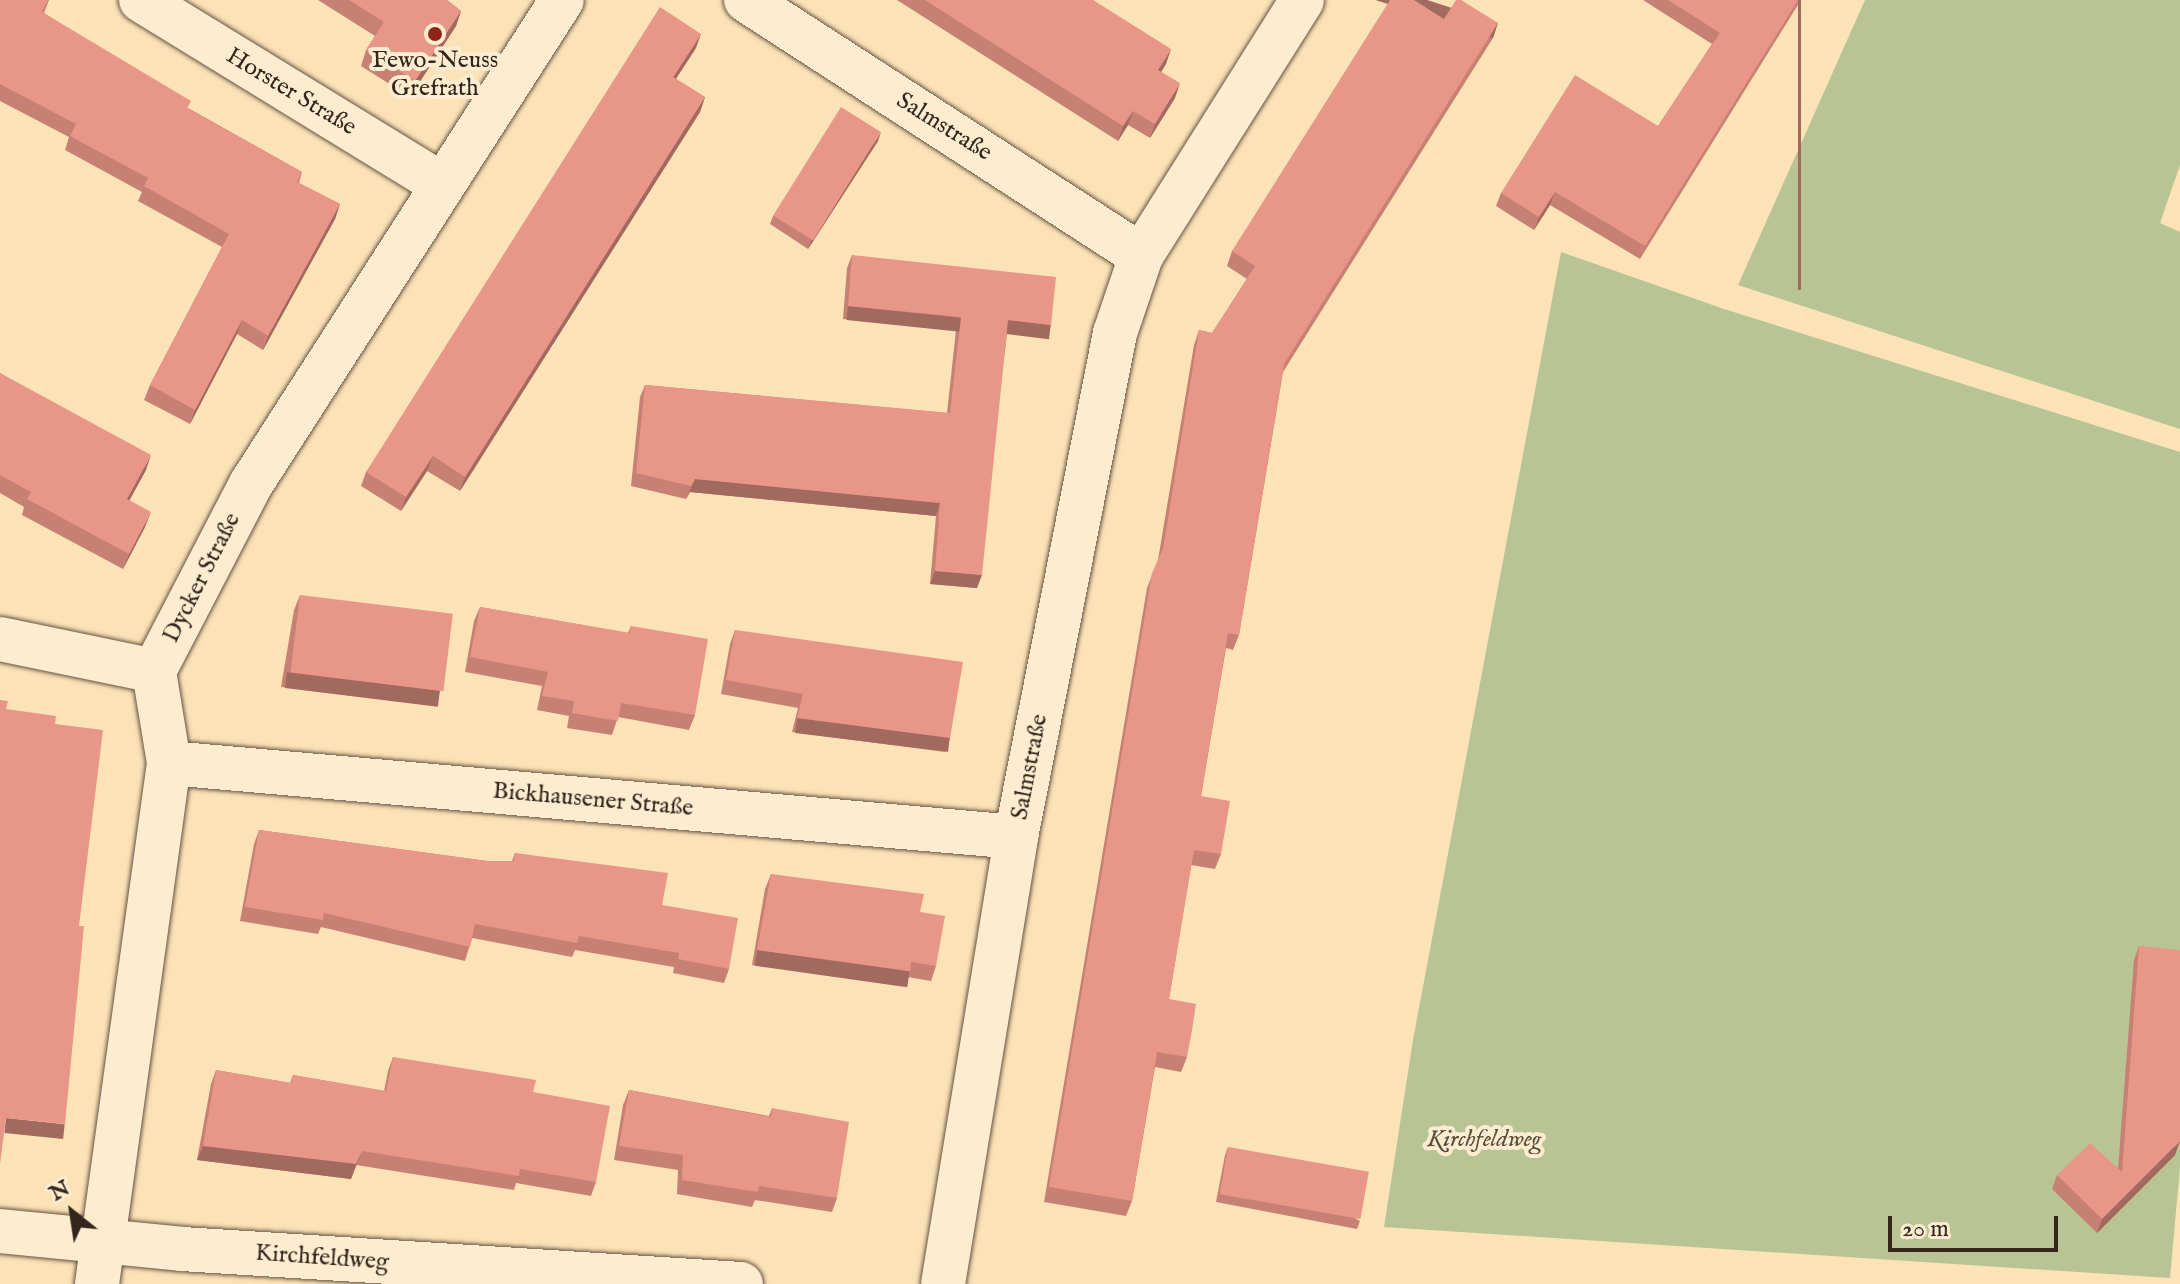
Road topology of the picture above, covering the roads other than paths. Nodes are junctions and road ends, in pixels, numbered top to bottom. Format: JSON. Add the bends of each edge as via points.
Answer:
{"nodes":[{"id":1,"x":141,"y":0,"type":"edge"},
{"id":2,"x":562,"y":0,"type":"edge"},
{"id":3,"x":746,"y":0,"type":"edge"},
{"id":4,"x":1302,"y":0,"type":"edge"},
{"id":5,"x":441,"y":184,"type":"junction"},
{"id":6,"x":1141,"y":256,"type":"junction"},
{"id":7,"x":0,"y":639,"type":"edge"},
{"id":8,"x":154,"y":671,"type":"junction"},
{"id":9,"x":169,"y":763,"type":"junction"},
{"id":10,"x":1016,"y":837,"type":"junction"},
{"id":11,"x":0,"y":1231,"type":"edge"},
{"id":12,"x":102,"y":1241,"type":"junction"},
{"id":13,"x":97,"y":1284,"type":"edge"},
{"id":14,"x":741,"y":1284,"type":"edge"},
{"id":15,"x":943,"y":1284,"type":"edge"}],
"edges":[{"from":1,"to":5,"type":"street","name":"Horster Straße"},
{"from":2,"to":5,"type":"street","name":"Dycker Straße"},
{"from":3,"to":6,"type":"street","name":"Salmstraße"},
{"from":4,"to":6,"type":"street","name":"Salmstraße"},
{"from":5,"to":8,"type":"street","name":"Dycker Straße","via":[[251,484]]},
{"from":6,"to":10,"type":"street","name":"Salmstraße","via":[[1098,402]]},
{"from":7,"to":8,"type":"street"},
{"from":8,"to":9,"type":"street","name":"Dycker Straße"},
{"from":9,"to":10,"type":"street","name":"Bickhausener Straße"},
{"from":9,"to":12,"type":"street","name":"Dycker Straße"},
{"from":10,"to":15,"type":"street","name":"Salmstraße"},
{"from":11,"to":12,"type":"street","name":"Kirchfeldweg"},
{"from":12,"to":13,"type":"street","name":"Dycker Straße"},
{"from":12,"to":14,"type":"street","name":"Kirchfeldweg"}]}
